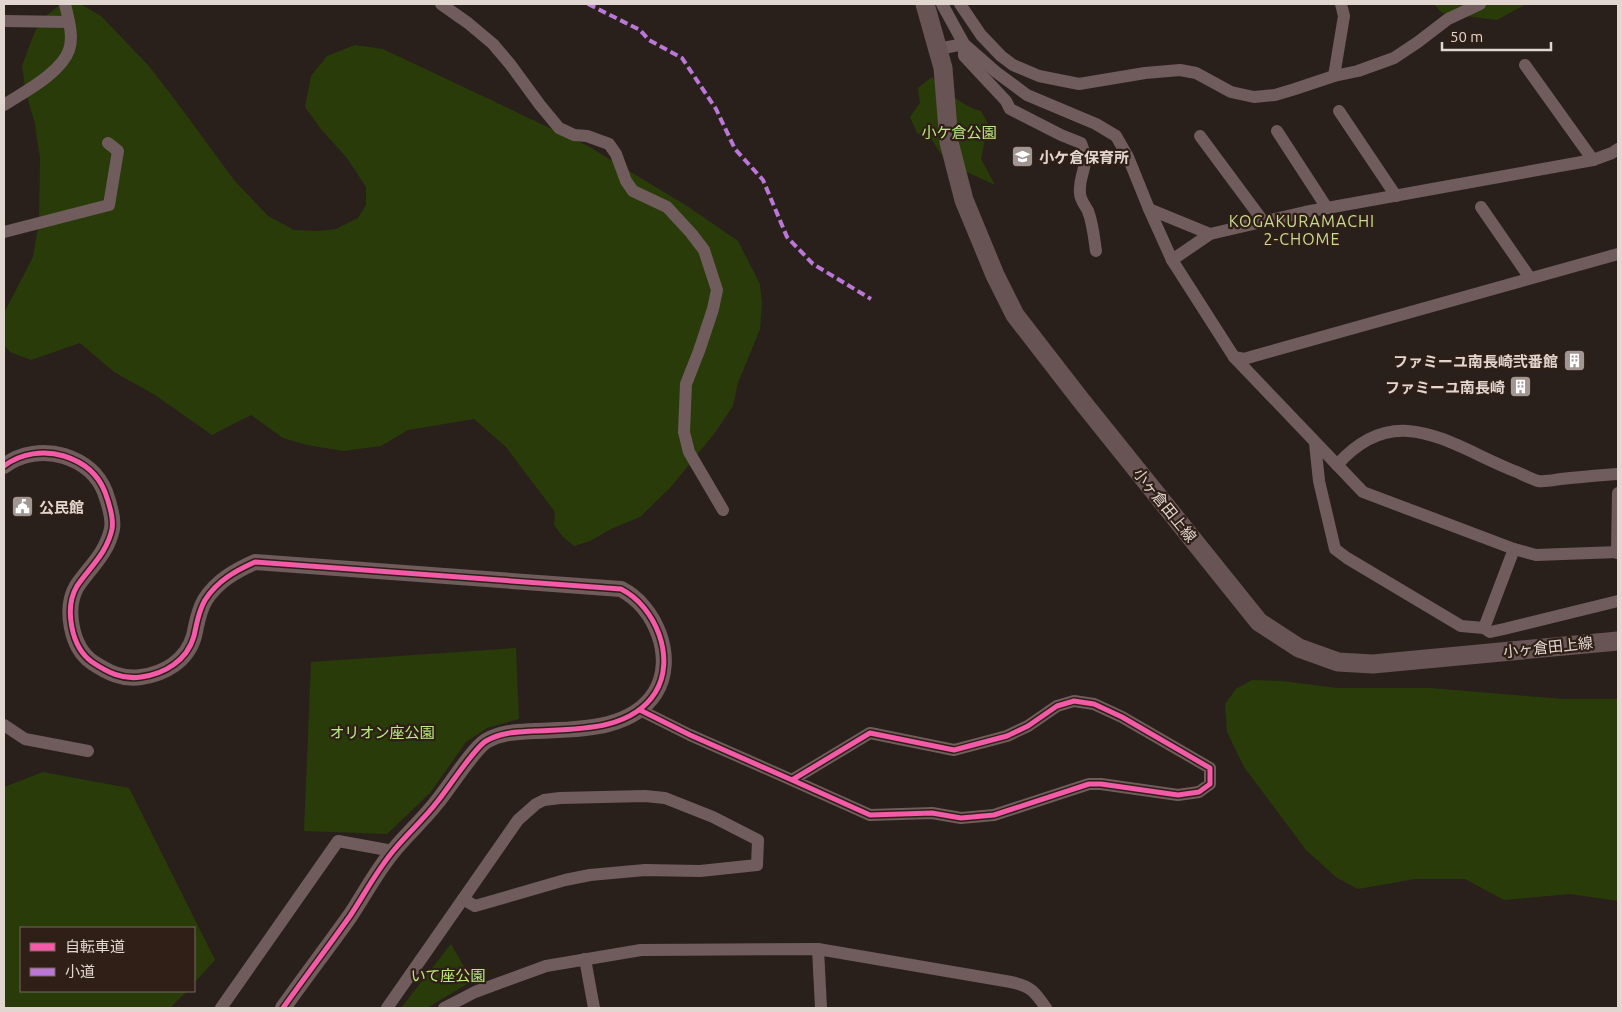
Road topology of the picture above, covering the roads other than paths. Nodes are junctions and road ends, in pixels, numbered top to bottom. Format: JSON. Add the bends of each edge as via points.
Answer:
{"nodes":[{"id":1,"x":64,"y":4,"type":"edge"},
{"id":2,"x":441,"y":4,"type":"edge"},
{"id":3,"x":914,"y":4,"type":"edge"},
{"id":4,"x":925,"y":4,"type":"edge"},
{"id":5,"x":942,"y":4,"type":"edge"},
{"id":6,"x":960,"y":4,"type":"edge"},
{"id":7,"x":1341,"y":4,"type":"edge"},
{"id":8,"x":1480,"y":4,"type":"edge"},
{"id":9,"x":4,"y":21,"type":"edge"},
{"id":10,"x":69,"y":22,"type":"junction"},
{"id":11,"x":964,"y":44,"type":"junction"},
{"id":12,"x":938,"y":49,"type":"junction"},
{"id":13,"x":1525,"y":65,"type":"dead end"},
{"id":14,"x":1334,"y":76,"type":"junction"},
{"id":15,"x":4,"y":105,"type":"edge"},
{"id":16,"x":1339,"y":112,"type":"dead end"},
{"id":17,"x":1277,"y":131,"type":"dead end"},
{"id":18,"x":1200,"y":136,"type":"dead end"},
{"id":19,"x":108,"y":143,"type":"dead end"},
{"id":20,"x":1618,"y":149,"type":"edge"},
{"id":21,"x":1593,"y":160,"type":"junction"},
{"id":22,"x":1396,"y":196,"type":"junction"},
{"id":23,"x":1481,"y":207,"type":"dead end"},
{"id":24,"x":1328,"y":208,"type":"junction"},
{"id":25,"x":1149,"y":209,"type":"junction"},
{"id":26,"x":1263,"y":221,"type":"junction"},
{"id":27,"x":4,"y":232,"type":"edge"},
{"id":28,"x":1210,"y":234,"type":"junction"},
{"id":29,"x":1096,"y":251,"type":"dead end"},
{"id":30,"x":1618,"y":254,"type":"edge"},
{"id":31,"x":1172,"y":260,"type":"junction"},
{"id":32,"x":1530,"y":278,"type":"junction"},
{"id":33,"x":1234,"y":357,"type":"junction"},
{"id":34,"x":1315,"y":443,"type":"junction"},
{"id":35,"x":1337,"y":465,"type":"junction"},
{"id":36,"x":4,"y":466,"type":"edge"},
{"id":37,"x":1618,"y":474,"type":"edge"},
{"id":38,"x":1618,"y":494,"type":"edge"},
{"id":39,"x":723,"y":510,"type":"dead end"},
{"id":40,"x":1514,"y":550,"type":"junction"},
{"id":41,"x":1618,"y":552,"type":"edge"},
{"id":42,"x":1618,"y":602,"type":"edge"},
{"id":43,"x":1484,"y":628,"type":"junction"},
{"id":44,"x":1617,"y":640,"type":"edge"},
{"id":45,"x":640,"y":710,"type":"junction"},
{"id":46,"x":4,"y":725,"type":"edge"},
{"id":47,"x":88,"y":751,"type":"dead end"},
{"id":48,"x":792,"y":780,"type":"junction"},
{"id":49,"x":393,"y":851,"type":"junction"},
{"id":50,"x":463,"y":899,"type":"junction"},
{"id":51,"x":818,"y":949,"type":"junction"},
{"id":52,"x":584,"y":959,"type":"junction"},
{"id":53,"x":221,"y":1008,"type":"edge"},
{"id":54,"x":283,"y":1008,"type":"edge"},
{"id":55,"x":387,"y":1008,"type":"edge"},
{"id":56,"x":444,"y":1008,"type":"edge"},
{"id":57,"x":594,"y":1008,"type":"edge"},
{"id":58,"x":821,"y":1008,"type":"edge"},
{"id":59,"x":1046,"y":1008,"type":"edge"}],
"edges":[{"from":1,"to":10,"type":"street"},
{"from":2,"to":39,"type":"street","via":[[493,44],[559,128],[609,144],[633,191],[667,207],[704,250],[717,290],[686,384],[684,432],[689,452]]},
{"from":3,"to":12,"type":"main road","name":"小ヶ倉田上線"},
{"from":4,"to":12,"type":"main road","name":"小ヶ倉田上線"},
{"from":5,"to":11,"type":"street"},
{"from":6,"to":14,"type":"street","via":[[981,35],[1001,56],[1026,71],[1051,79],[1079,84],[1180,70],[1196,73],[1231,92],[1254,97],[1275,95]]},
{"from":7,"to":14,"type":"street","via":[[1344,16]]},
{"from":8,"to":14,"type":"street","via":[[1448,19],[1394,58]]},
{"from":9,"to":10,"type":"street"},
{"from":10,"to":15,"type":"street","via":[[70,48],[66,57],[52,72]]},
{"from":11,"to":12,"type":"street"},
{"from":11,"to":25,"type":"street","via":[[1027,95],[1096,124],[1116,136]]},
{"from":11,"to":29,"type":"street","via":[[964,56],[1010,109],[1081,143],[1086,163],[1079,191],[1088,211]]},
{"from":12,"to":44,"type":"main road","name":"小ヶ倉田上線","via":[[943,68],[949,142],[964,200],[995,275],[1016,315],[1258,622],[1300,648],[1338,662],[1373,664]]},
{"from":13,"to":21,"type":"street"},
{"from":16,"to":22,"type":"street"},
{"from":17,"to":24,"type":"street"},
{"from":18,"to":26,"type":"street"},
{"from":19,"to":27,"type":"street","via":[[118,151],[109,205]]},
{"from":20,"to":21,"type":"street"},
{"from":21,"to":22,"type":"street"},
{"from":22,"to":24,"type":"street"},
{"from":23,"to":32,"type":"street"},
{"from":24,"to":26,"type":"street"},
{"from":25,"to":28,"type":"street"},
{"from":25,"to":31,"type":"street"},
{"from":26,"to":28,"type":"street"},
{"from":28,"to":31,"type":"street"},
{"from":30,"to":32,"type":"street"},
{"from":31,"to":33,"type":"street"},
{"from":32,"to":33,"type":"street","via":[[1244,359]]},
{"from":33,"to":34,"type":"street"},
{"from":34,"to":35,"type":"street"},
{"from":34,"to":43,"type":"street","via":[[1319,481],[1335,549],[1461,626]]},
{"from":35,"to":37,"type":"street","via":[[1378,434],[1409,431],[1427,432],[1443,438],[1539,481]]},
{"from":35,"to":40,"type":"street","via":[[1363,492]]},
{"from":36,"to":45,"type":"street","via":[[36,452],[56,453],[89,468],[102,486],[110,505],[113,527],[106,549],[76,588],[70,613],[77,645],[86,658],[107,672],[138,678],[172,667],[186,653],[194,638],[198,615],[217,585],[234,571],[255,562],[272,563],[621,589],[633,595],[648,612],[660,636],[662,674],[655,692]]},
{"from":38,"to":41,"type":"street"},
{"from":40,"to":41,"type":"street","via":[[1536,555]]},
{"from":40,"to":43,"type":"street"},
{"from":42,"to":43,"type":"street","via":[[1490,632]]},
{"from":45,"to":48,"type":"street"},
{"from":45,"to":49,"type":"street","via":[[617,721],[587,729],[512,732],[485,741]]},
{"from":46,"to":47,"type":"street","via":[[25,739]]},
{"from":48,"to":48,"type":"street","via":[[870,815],[932,813],[961,818],[994,815],[1089,784],[1178,795],[1199,792],[1210,784],[1210,768],[1122,717],[1094,704],[1074,701],[1057,706],[1007,736],[954,750],[870,733]]},
{"from":49,"to":53,"type":"street","via":[[338,841]]},
{"from":49,"to":54,"type":"street"},
{"from":50,"to":50,"type":"street","via":[[475,906],[590,875],[646,870],[700,871],[757,865],[758,840],[665,798],[544,800],[518,820]]},
{"from":50,"to":55,"type":"street"},
{"from":51,"to":52,"type":"street","via":[[641,950]]},
{"from":51,"to":58,"type":"street"},
{"from":51,"to":59,"type":"street","via":[[1026,985]]},
{"from":52,"to":56,"type":"street","via":[[546,966],[475,992]]},
{"from":52,"to":57,"type":"street"}]}
